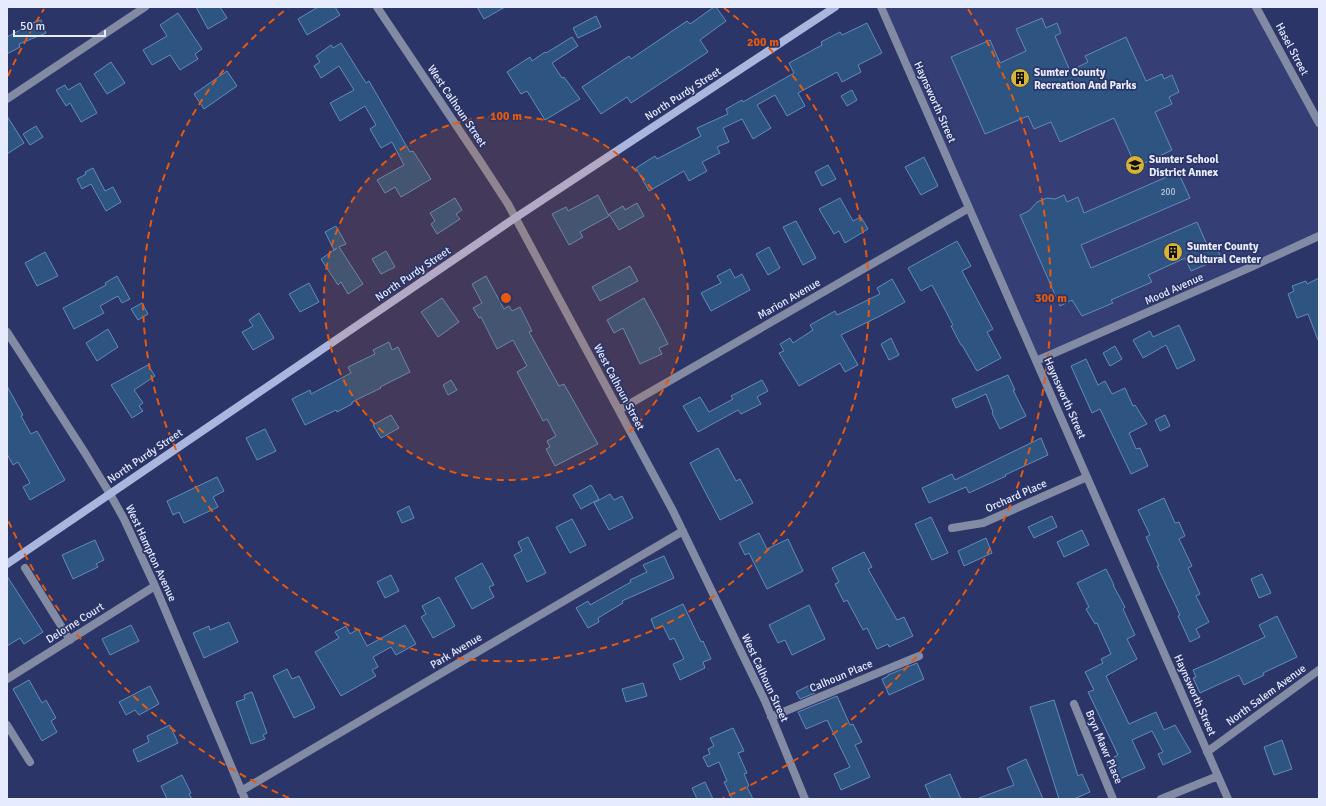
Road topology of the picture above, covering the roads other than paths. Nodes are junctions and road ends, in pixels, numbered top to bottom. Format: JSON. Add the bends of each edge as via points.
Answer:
{"nodes":[{"id":1,"x":144,"y":7,"type":"edge"},
{"id":2,"x":377,"y":7,"type":"edge"},
{"id":3,"x":835,"y":7,"type":"edge"},
{"id":4,"x":881,"y":7,"type":"edge"},
{"id":5,"x":1256,"y":7,"type":"edge"},
{"id":6,"x":7,"y":99,"type":"edge"},
{"id":7,"x":1319,"y":123,"type":"edge"},
{"id":8,"x":969,"y":208,"type":"junction"},
{"id":9,"x":515,"y":218,"type":"junction"},
{"id":10,"x":1319,"y":236,"type":"edge"},
{"id":11,"x":7,"y":332,"type":"edge"},
{"id":12,"x":1036,"y":362,"type":"junction"},
{"id":13,"x":619,"y":410,"type":"junction"},
{"id":14,"x":1087,"y":477,"type":"junction"},
{"id":15,"x":110,"y":494,"type":"junction"},
{"id":16,"x":952,"y":528,"type":"dead end"},
{"id":17,"x":683,"y":531,"type":"junction"},
{"id":18,"x":7,"y":564,"type":"edge"},
{"id":19,"x":26,"y":568,"type":"dead end"},
{"id":20,"x":155,"y":586,"type":"junction"},
{"id":21,"x":70,"y":640,"type":"junction"},
{"id":22,"x":919,"y":656,"type":"dead end"},
{"id":23,"x":1319,"y":670,"type":"edge"},
{"id":24,"x":7,"y":679,"type":"edge"},
{"id":25,"x":1074,"y":704,"type":"dead end"},
{"id":26,"x":772,"y":717,"type":"junction"},
{"id":27,"x":7,"y":725,"type":"edge"},
{"id":28,"x":1207,"y":752,"type":"junction"},
{"id":29,"x":30,"y":762,"type":"dead end"},
{"id":30,"x":1218,"y":776,"type":"junction"},
{"id":31,"x":243,"y":795,"type":"edge"},
{"id":32,"x":805,"y":799,"type":"edge"},
{"id":33,"x":1113,"y":799,"type":"edge"},
{"id":34,"x":1161,"y":799,"type":"edge"},
{"id":35,"x":1228,"y":799,"type":"edge"}],
"edges":[{"from":1,"to":6,"type":"street"},
{"from":2,"to":9,"type":"street","name":"West Calhoun Street","via":[[480,160]]},
{"from":3,"to":9,"type":"street","name":"North Purdy Street"},
{"from":4,"to":8,"type":"street","name":"Haynsworth Street"},
{"from":5,"to":7,"type":"street","name":"Hasel Street"},
{"from":8,"to":12,"type":"street","name":"Haynsworth Street"},
{"from":8,"to":13,"type":"street","name":"Marion Avenue"},
{"from":9,"to":13,"type":"street","name":"West Calhoun Street"},
{"from":9,"to":15,"type":"street","name":"North Purdy Street"},
{"from":10,"to":12,"type":"street","name":"Mood Avenue"},
{"from":11,"to":15,"type":"street","name":"West Hampton Avenue"},
{"from":12,"to":14,"type":"street","name":"Haynsworth Street"},
{"from":13,"to":17,"type":"street","name":"West Calhoun Street"},
{"from":14,"to":16,"type":"street","name":"Orchard Place","via":[[983,523]]},
{"from":14,"to":28,"type":"street","name":"Haynsworth Street"},
{"from":15,"to":18,"type":"street","name":"North Purdy Street"},
{"from":15,"to":20,"type":"street","name":"West Hampton Avenue"},
{"from":17,"to":26,"type":"street","name":"West Calhoun Street"},
{"from":17,"to":31,"type":"street","name":"Park Avenue"},
{"from":19,"to":21,"type":"street"},
{"from":20,"to":21,"type":"street","name":"Delorne Court"},
{"from":20,"to":31,"type":"street","name":"West Hampton Avenue"},
{"from":21,"to":24,"type":"street","name":"Delorne Court"},
{"from":22,"to":26,"type":"street","name":"Calhoun Place"},
{"from":23,"to":28,"type":"street","name":"North Salem Avenue"},
{"from":25,"to":33,"type":"street","name":"Bryn Mawr Place"},
{"from":26,"to":32,"type":"street","name":"West Calhoun Street"},
{"from":27,"to":29,"type":"street"},
{"from":28,"to":30,"type":"street","name":"Haynsworth Street"},
{"from":30,"to":34,"type":"street"},
{"from":30,"to":35,"type":"street","name":"Haynsworth Street"}]}
